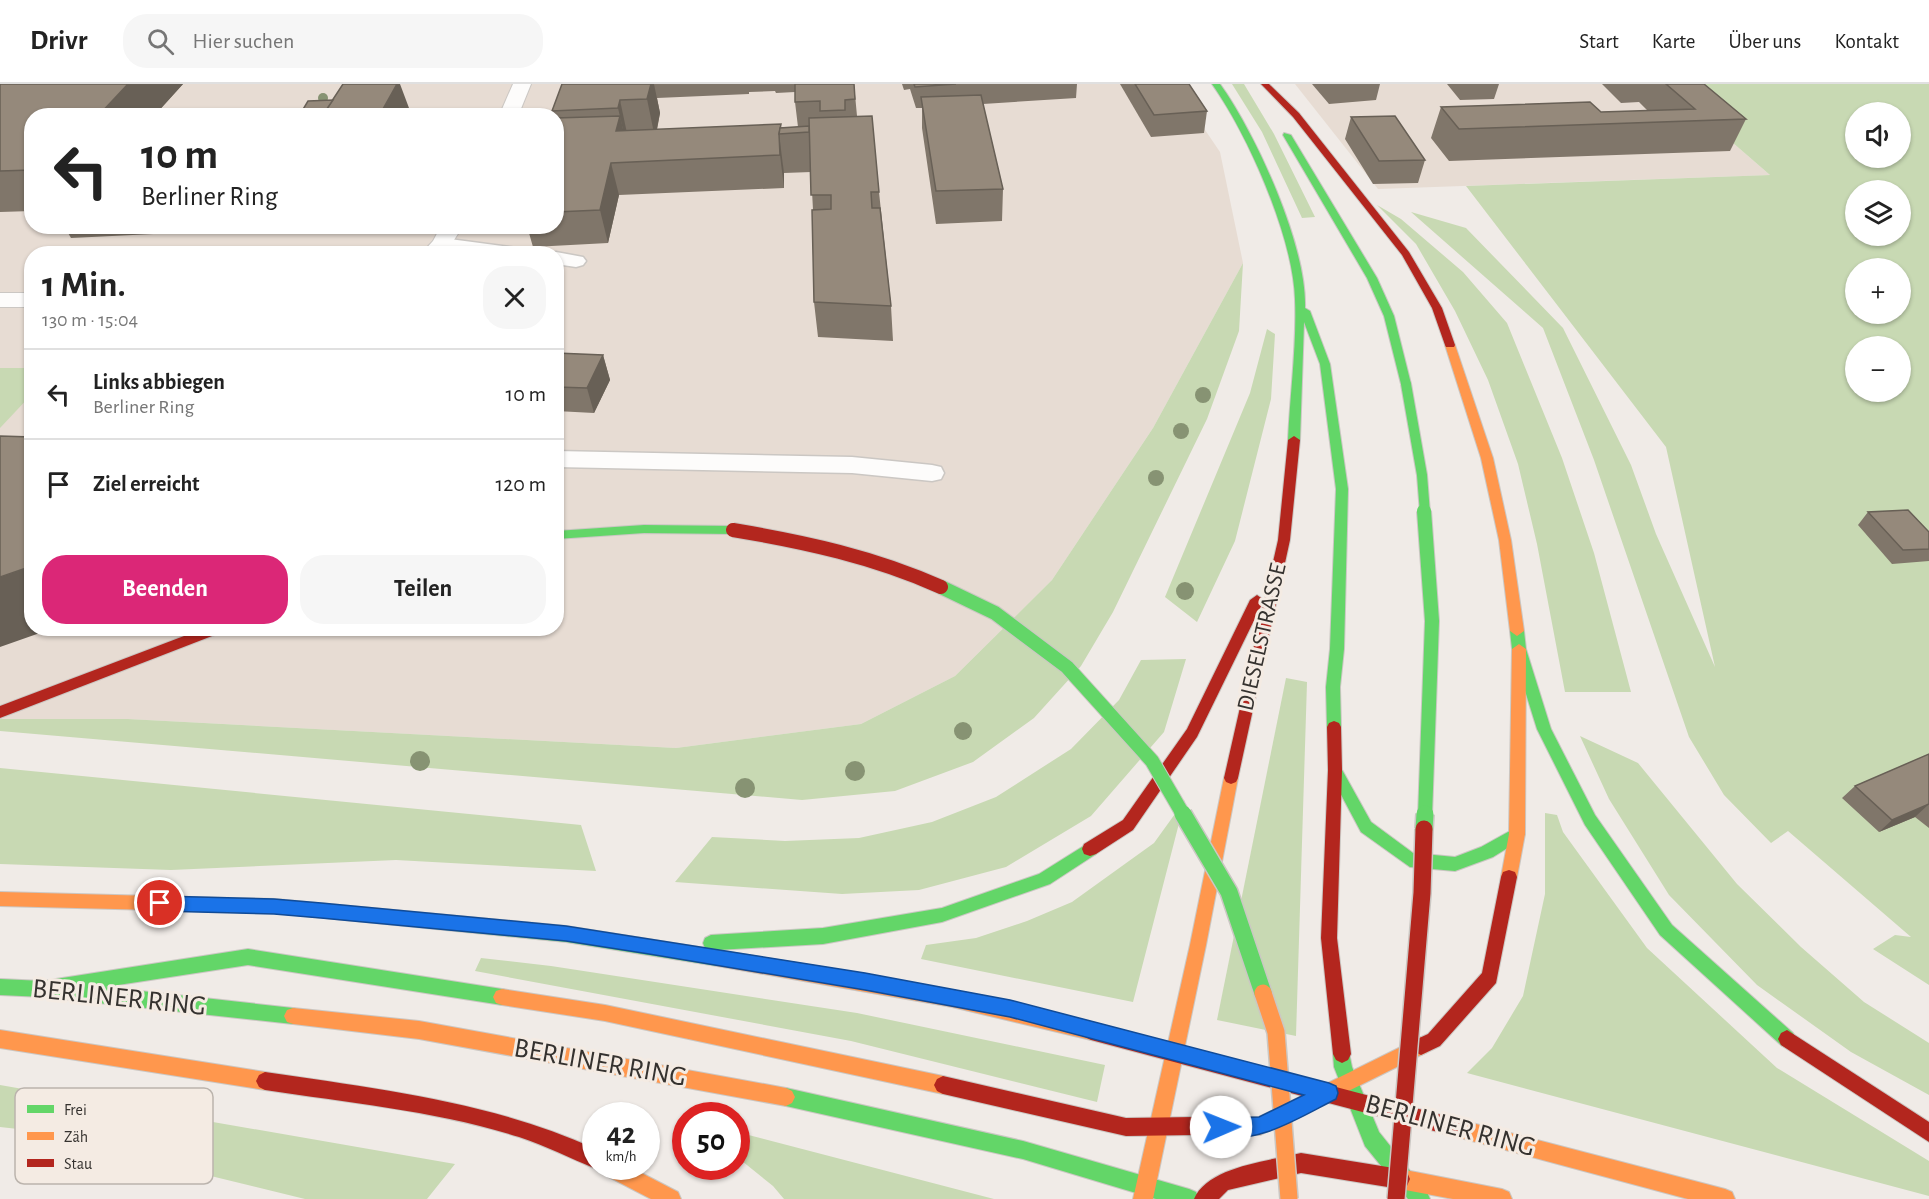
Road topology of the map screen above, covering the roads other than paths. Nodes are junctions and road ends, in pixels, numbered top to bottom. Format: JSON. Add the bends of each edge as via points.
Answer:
{"nodes":[{"id":1,"x":522,"y":84,"type":"edge"},
{"id":2,"x":1216,"y":84,"type":"edge"},
{"id":3,"x":1258,"y":84,"type":"edge"},
{"id":4,"x":1265,"y":84,"type":"edge"},
{"id":5,"x":512,"y":108,"type":"edge"},
{"id":6,"x":1271,"y":109,"type":"dead end"},
{"id":7,"x":1281,"y":126,"type":"dead end"},
{"id":8,"x":442,"y":241,"type":"edge"},
{"id":9,"x":471,"y":246,"type":"edge"},
{"id":10,"x":1300,"y":298,"type":"junction"},
{"id":11,"x":0,"y":300,"type":"edge"},
{"id":12,"x":24,"y":300,"type":"edge"},
{"id":13,"x":564,"y":459,"type":"edge"},
{"id":14,"x":932,"y":472,"type":"dead end"},
{"id":15,"x":564,"y":534,"type":"edge"},
{"id":16,"x":1284,"y":540,"type":"junction"},
{"id":17,"x":213,"y":636,"type":"edge"},
{"id":18,"x":1519,"y":649,"type":"junction"},
{"id":19,"x":0,"y":712,"type":"edge"},
{"id":20,"x":1335,"y":770,"type":"junction"},
{"id":21,"x":1517,"y":834,"type":"junction"},
{"id":22,"x":0,"y":899,"type":"edge"},
{"id":23,"x":649,"y":946,"type":"junction"},
{"id":24,"x":0,"y":987,"type":"edge"},
{"id":25,"x":43,"y":989,"type":"junction"},
{"id":26,"x":0,"y":1039,"type":"edge"},
{"id":27,"x":1175,"y":1051,"type":"junction"},
{"id":28,"x":1350,"y":1083,"type":"junction"},
{"id":29,"x":1329,"y":1093,"type":"junction"},
{"id":30,"x":1357,"y":1101,"type":"junction"},
{"id":31,"x":1159,"y":1127,"type":"junction"},
{"id":32,"x":1929,"y":1133,"type":"edge"},
{"id":33,"x":582,"y":1152,"type":"edge"},
{"id":34,"x":634,"y":1180,"type":"edge"},
{"id":35,"x":1405,"y":1180,"type":"junction"},
{"id":36,"x":1144,"y":1193,"type":"edge"},
{"id":37,"x":670,"y":1199,"type":"edge"},
{"id":38,"x":1189,"y":1199,"type":"edge"},
{"id":39,"x":1204,"y":1199,"type":"edge"},
{"id":40,"x":1290,"y":1199,"type":"edge"},
{"id":41,"x":1396,"y":1199,"type":"edge"},
{"id":42,"x":1420,"y":1199,"type":"edge"},
{"id":43,"x":1502,"y":1199,"type":"edge"},
{"id":44,"x":1725,"y":1199,"type":"edge"}],
"edges":[{"from":1,"to":5,"type":"street"},
{"from":2,"to":10,"type":"main road","name":"DIESELSTRASSE","via":[[1234,109],[1265,175],[1292,248]]},
{"from":3,"to":6,"type":"main road"},
{"from":4,"to":18,"type":"main road","via":[[1296,116],[1406,254],[1437,308],[1487,458],[1505,540]]},
{"from":7,"to":41,"type":"main road","bridge":true,"via":[[1372,278],[1389,316],[1422,475],[1432,621],[1422,893]]},
{"from":8,"to":9,"type":"lane"},
{"from":10,"to":16,"type":"main road","name":"DIESELSTRASSE","via":[[1293,456]]},
{"from":10,"to":20,"type":"main road","via":[[1325,364],[1342,489],[1333,687]]},
{"from":11,"to":12,"type":"street"},
{"from":13,"to":14,"type":"lane","via":[[852,465]]},
{"from":15,"to":40,"type":"main road","bridge":true,"via":[[644,529],[733,530],[817,544],[911,572],[995,613],[1067,667],[1152,761],[1229,892],[1276,1032]]},
{"from":16,"to":23,"type":"main road","via":[[1244,631],[1192,733],[1128,825],[1063,867],[1044,879],[942,915],[823,936]]},
{"from":16,"to":27,"type":"main road","name":"DIESELSTRASSE"},
{"from":17,"to":19,"type":"main road"},
{"from":18,"to":21,"type":"main road"},
{"from":18,"to":32,"type":"main road","via":[[1544,729],[1566,775],[1590,820],[1666,930],[1779,1034]]},
{"from":20,"to":21,"type":"main road","via":[[1366,827],[1410,860],[1455,864],[1487,852]]},
{"from":20,"to":28,"type":"main road","via":[[1329,938],[1343,1067]]},
{"from":21,"to":28,"type":"main road","via":[[1490,977],[1434,1040]]},
{"from":22,"to":23,"type":"main road","name":"BERLINER RING","via":[[274,906],[556,933]]},
{"from":23,"to":27,"type":"main road","name":"BERLINER RING","via":[[1010,1009]]},
{"from":24,"to":25,"type":"main road","name":"BERLINER RING"},
{"from":25,"to":31,"type":"main road","via":[[248,957],[605,1013],[1126,1127]]},
{"from":25,"to":36,"type":"main road","name":"BERLINER RING","via":[[419,1030],[829,1106],[1023,1150]]},
{"from":26,"to":33,"type":"main road","via":[[479,1115]]},
{"from":27,"to":29,"type":"main road","name":"BERLINER RING"},
{"from":27,"to":31,"type":"main road","name":"DIESELSTRASSE"},
{"from":28,"to":29,"type":"main road"},
{"from":28,"to":30,"type":"main road"},
{"from":29,"to":30,"type":"main road","name":"BERLINER RING"},
{"from":29,"to":31,"type":"main road","via":[[1260,1126]]},
{"from":30,"to":35,"type":"main road","via":[[1372,1138]]},
{"from":30,"to":44,"type":"main road","name":"BERLINER RING"},
{"from":31,"to":36,"type":"main road","name":"DIESELSTRASSE"},
{"from":34,"to":37,"type":"main road"},
{"from":35,"to":39,"type":"main road","via":[[1301,1164],[1223,1182]]},
{"from":35,"to":42,"type":"main road"},
{"from":35,"to":43,"type":"main road"},
{"from":36,"to":38,"type":"main road","name":"BERLINER RING"}]}
